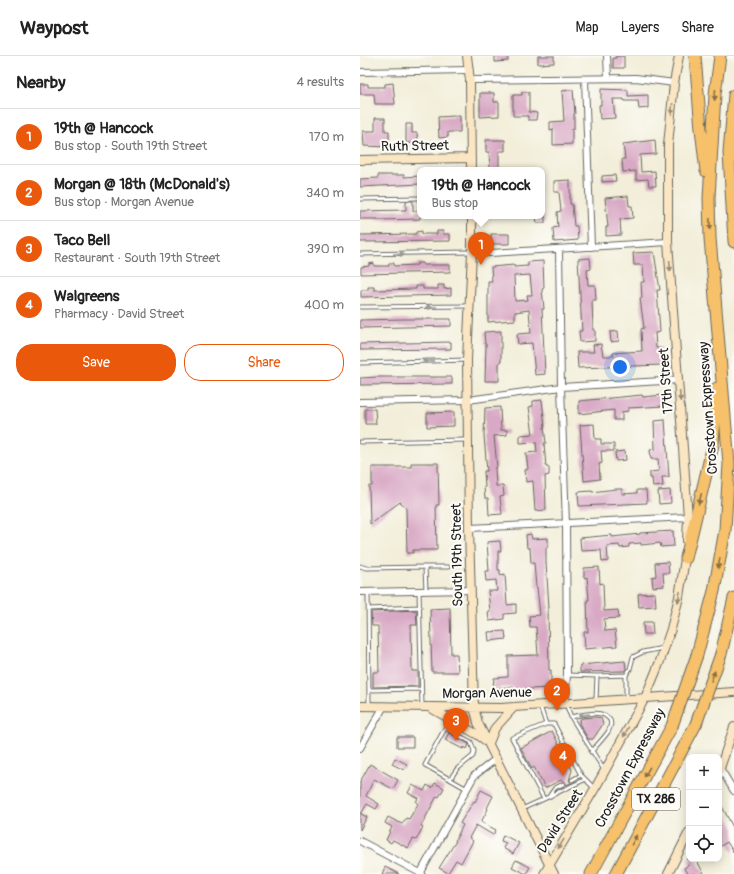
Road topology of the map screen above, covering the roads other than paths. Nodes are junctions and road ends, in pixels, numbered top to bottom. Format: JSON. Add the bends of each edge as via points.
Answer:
{"nodes":[{"id":1,"x":467,"y":56,"type":"edge"},
{"id":2,"x":607,"y":56,"type":"edge"},
{"id":3,"x":679,"y":56,"type":"edge"},
{"id":4,"x":695,"y":56,"type":"edge"},
{"id":5,"x":720,"y":56,"type":"edge"},
{"id":6,"x":469,"y":70,"type":"junction"},
{"id":7,"x":360,"y":72,"type":"edge"},
{"id":8,"x":585,"y":78,"type":"junction"},
{"id":9,"x":608,"y":78,"type":"junction"},
{"id":10,"x":470,"y":80,"type":"junction"},
{"id":11,"x":674,"y":83,"type":"junction"},
{"id":12,"x":734,"y":95,"type":"edge"},
{"id":13,"x":471,"y":158,"type":"junction"},
{"id":14,"x":360,"y":160,"type":"edge"},
{"id":15,"x":471,"y":167,"type":"edge"},
{"id":16,"x":734,"y":188,"type":"edge"},
{"id":17,"x":417,"y":198,"type":"edge"},
{"id":18,"x":710,"y":198,"type":"junction"},
{"id":19,"x":360,"y":199,"type":"edge"},
{"id":20,"x":731,"y":204,"type":"junction"},
{"id":21,"x":472,"y":219,"type":"edge"},
{"id":22,"x":668,"y":242,"type":"junction"},
{"id":23,"x":734,"y":242,"type":"edge"},
{"id":24,"x":590,"y":247,"type":"junction"},
{"id":25,"x":559,"y":249,"type":"junction"},
{"id":26,"x":472,"y":252,"type":"junction"},
{"id":27,"x":360,"y":254,"type":"edge"},
{"id":28,"x":470,"y":306,"type":"junction"},
{"id":29,"x":360,"y":307,"type":"edge"},
{"id":30,"x":719,"y":350,"type":"junction"},
{"id":31,"x":467,"y":360,"type":"junction"},
{"id":32,"x":360,"y":363,"type":"edge"},
{"id":33,"x":679,"y":380,"type":"junction"},
{"id":34,"x":561,"y":387,"type":"junction"},
{"id":35,"x":468,"y":400,"type":"junction"},
{"id":36,"x":360,"y":402,"type":"edge"},
{"id":37,"x":468,"y":440,"type":"junction"},
{"id":38,"x":360,"y":442,"type":"edge"},
{"id":39,"x":688,"y":517,"type":"junction"},
{"id":40,"x":566,"y":524,"type":"junction"},
{"id":41,"x":469,"y":528,"type":"junction"},
{"id":42,"x":686,"y":558,"type":"junction"},
{"id":43,"x":360,"y":566,"type":"edge"},
{"id":44,"x":448,"y":566,"type":"dead end"},
{"id":45,"x":425,"y":567,"type":"junction"},
{"id":46,"x":471,"y":590,"type":"junction"},
{"id":47,"x":368,"y":591,"type":"junction"},
{"id":48,"x":422,"y":591,"type":"junction"},
{"id":49,"x":360,"y":592,"type":"edge"},
{"id":50,"x":734,"y":598,"type":"edge"},
{"id":51,"x":420,"y":607,"type":"junction"},
{"id":52,"x":368,"y":609,"type":"junction"},
{"id":53,"x":665,"y":648,"type":"junction"},
{"id":54,"x":567,"y":675,"type":"junction"},
{"id":55,"x":626,"y":675,"type":"junction"},
{"id":56,"x":597,"y":676,"type":"junction"},
{"id":57,"x":421,"y":689,"type":"junction"},
{"id":58,"x":369,"y":690,"type":"junction"},
{"id":59,"x":734,"y":692,"type":"edge"},
{"id":60,"x":645,"y":698,"type":"junction"},
{"id":61,"x":626,"y":699,"type":"junction"},
{"id":62,"x":596,"y":701,"type":"junction"},
{"id":63,"x":565,"y":702,"type":"junction"},
{"id":64,"x":540,"y":705,"type":"junction"},
{"id":65,"x":360,"y":706,"type":"edge"},
{"id":66,"x":369,"y":706,"type":"junction"},
{"id":67,"x":384,"y":706,"type":"junction"},
{"id":68,"x":425,"y":706,"type":"junction"},
{"id":69,"x":474,"y":707,"type":"junction"},
{"id":70,"x":514,"y":707,"type":"junction"},
{"id":71,"x":571,"y":717,"type":"junction"},
{"id":72,"x":450,"y":719,"type":"junction"},
{"id":73,"x":546,"y":724,"type":"junction"},
{"id":74,"x":734,"y":727,"type":"edge"},
{"id":75,"x":445,"y":728,"type":"junction"},
{"id":76,"x":489,"y":743,"type":"junction"},
{"id":77,"x":360,"y":748,"type":"edge"},
{"id":78,"x":591,"y":752,"type":"junction"},
{"id":79,"x":497,"y":758,"type":"junction"},
{"id":80,"x":722,"y":764,"type":"edge"},
{"id":81,"x":605,"y":772,"type":"junction"},
{"id":82,"x":722,"y":773,"type":"edge"},
{"id":83,"x":581,"y":775,"type":"junction"},
{"id":84,"x":450,"y":779,"type":"junction"},
{"id":85,"x":572,"y":780,"type":"dead end"},
{"id":86,"x":584,"y":780,"type":"junction"},
{"id":87,"x":563,"y":784,"type":"dead end"},
{"id":88,"x":467,"y":789,"type":"junction"},
{"id":89,"x":595,"y":789,"type":"junction"},
{"id":90,"x":734,"y":791,"type":"edge"},
{"id":91,"x":550,"y":797,"type":"junction"},
{"id":92,"x":544,"y":799,"type":"junction"},
{"id":93,"x":522,"y":809,"type":"junction"},
{"id":94,"x":686,"y":838,"type":"edge"},
{"id":95,"x":360,"y":841,"type":"edge"},
{"id":96,"x":549,"y":864,"type":"junction"},
{"id":97,"x":592,"y":871,"type":"edge"},
{"id":98,"x":421,"y":874,"type":"edge"},
{"id":99,"x":544,"y":874,"type":"edge"},
{"id":100,"x":554,"y":874,"type":"edge"},
{"id":101,"x":616,"y":874,"type":"edge"},
{"id":102,"x":668,"y":874,"type":"edge"}],
"edges":[{"from":1,"to":6,"type":"main road"},
{"from":2,"to":9,"type":"street"},
{"from":3,"to":11,"type":"main road","name":"17th Street"},
{"from":4,"to":18,"type":"highway"},
{"from":5,"to":18,"type":"highway","name":"Crosstown Expressway","number":"TX 286","one_way":true,"via":[[715,94]]},
{"from":6,"to":7,"type":"street"},
{"from":6,"to":10,"type":"main road"},
{"from":8,"to":9,"type":"street"},
{"from":8,"to":10,"type":"street"},
{"from":8,"to":24,"type":"street"},
{"from":9,"to":11,"type":"street","via":[[636,78]]},
{"from":10,"to":13,"type":"main road"},
{"from":11,"to":22,"type":"main road","name":"17th Street","one_way":true,"via":[[668,145]]},
{"from":12,"to":20,"type":"highway","via":[[729,152]]},
{"from":13,"to":14,"type":"main road","name":"Ruth Street"},
{"from":13,"to":15,"type":"main road"},
{"from":16,"to":20,"type":"highway"},
{"from":17,"to":19,"type":"lane"},
{"from":18,"to":30,"type":"highway","name":"Crosstown Expressway","number":"TX 286","one_way":true,"via":[[710,238]]},
{"from":20,"to":23,"type":"highway"},
{"from":21,"to":26,"type":"main road","name":"South 19th Street"},
{"from":22,"to":24,"type":"street"},
{"from":22,"to":33,"type":"main road","name":"17th Street","one_way":true},
{"from":24,"to":25,"type":"street"},
{"from":25,"to":26,"type":"street"},
{"from":25,"to":34,"type":"street"},
{"from":27,"to":26,"type":"lane","one_way":true},
{"from":26,"to":28,"type":"main road","name":"South 19th Street"},
{"from":28,"to":29,"type":"lane","one_way":true},
{"from":28,"to":31,"type":"main road","name":"South 19th Street"},
{"from":30,"to":42,"type":"highway","one_way":true,"via":[[713,445]]},
{"from":30,"to":97,"type":"highway","name":"Crosstown Expressway","number":"TX 286","one_way":true,"bridge":true,"via":[[729,464],[725,530],[714,591],[697,655],[672,726]]},
{"from":31,"to":32,"type":"lane","one_way":true},
{"from":31,"to":35,"type":"main road","name":"South 19th Street"},
{"from":33,"to":34,"type":"street"},
{"from":33,"to":39,"type":"main road","name":"17th Street","one_way":true},
{"from":34,"to":35,"type":"street"},
{"from":34,"to":40,"type":"street"},
{"from":35,"to":36,"type":"street"},
{"from":35,"to":37,"type":"main road","name":"South 19th Street"},
{"from":37,"to":38,"type":"lane"},
{"from":37,"to":41,"type":"main road","name":"South 19th Street"},
{"from":39,"to":40,"type":"street"},
{"from":39,"to":42,"type":"main road","name":"17th Street"},
{"from":40,"to":41,"type":"street"},
{"from":40,"to":54,"type":"street"},
{"from":41,"to":46,"type":"main road","name":"South 19th Street"},
{"from":42,"to":53,"type":"main road","name":"17th Street","one_way":true,"via":[[679,597]]},
{"from":43,"to":45,"type":"lane"},
{"from":44,"to":45,"type":"lane"},
{"from":45,"to":48,"type":"lane"},
{"from":46,"to":48,"type":"street"},
{"from":46,"to":69,"type":"main road","name":"South 19th Street"},
{"from":47,"to":48,"type":"street"},
{"from":47,"to":49,"type":"street"},
{"from":47,"to":52,"type":"lane"},
{"from":48,"to":51,"type":"lane"},
{"from":101,"to":50,"type":"highway","number":"TX 286","one_way":true,"bridge":true,"via":[[696,724],[721,654]]},
{"from":51,"to":52,"type":"lane"},
{"from":51,"to":57,"type":"lane"},
{"from":52,"to":58,"type":"lane"},
{"from":53,"to":55,"type":"lane","via":[[643,652],[633,657]]},
{"from":53,"to":60,"type":"main road","name":"17th Street"},
{"from":54,"to":56,"type":"lane"},
{"from":54,"to":63,"type":"street"},
{"from":55,"to":56,"type":"lane"},
{"from":55,"to":61,"type":"lane"},
{"from":56,"to":62,"type":"lane"},
{"from":57,"to":58,"type":"lane"},
{"from":57,"to":68,"type":"lane"},
{"from":58,"to":66,"type":"lane"},
{"from":59,"to":60,"type":"main road","name":"Morgan Avenue"},
{"from":60,"to":61,"type":"main road","name":"Morgan Avenue"},
{"from":60,"to":81,"type":"main road","name":"David Street","one_way":true},
{"from":61,"to":62,"type":"main road","name":"Morgan Avenue"},
{"from":62,"to":63,"type":"main road","name":"Morgan Avenue"},
{"from":63,"to":64,"type":"main road","name":"Morgan Avenue"},
{"from":63,"to":71,"type":"lane"},
{"from":64,"to":70,"type":"main road","name":"Morgan Avenue"},
{"from":64,"to":73,"type":"lane"},
{"from":65,"to":66,"type":"main road","name":"Morgan Avenue"},
{"from":66,"to":67,"type":"main road","name":"Morgan Avenue"},
{"from":67,"to":68,"type":"main road","name":"Morgan Avenue"},
{"from":67,"to":77,"type":"street"},
{"from":68,"to":69,"type":"main road","name":"Morgan Avenue"},
{"from":68,"to":72,"type":"main road"},
{"from":69,"to":70,"type":"main road","name":"Morgan Avenue"},
{"from":69,"to":76,"type":"main road","name":"South 19th Street","via":[[478,723]]},
{"from":70,"to":76,"type":"main road","via":[[495,728]]},
{"from":71,"to":78,"type":"lane"},
{"from":78,"to":71,"type":"lane","one_way":true,"via":[[608,731],[610,720],[596,713]]},
{"from":72,"to":75,"type":"lane"},
{"from":72,"to":76,"type":"main road"},
{"from":73,"to":83,"type":"lane","via":[[554,724]]},
{"from":73,"to":92,"type":"lane","via":[[512,738]]},
{"from":74,"to":80,"type":"main road"},
{"from":75,"to":84,"type":"lane","via":[[425,765]]},
{"from":75,"to":84,"type":"lane","via":[[470,742],[474,751],[473,756],[457,769]]},
{"from":76,"to":79,"type":"main road","name":"South 19th Street"},
{"from":78,"to":81,"type":"lane"},
{"from":79,"to":88,"type":"street","via":[[474,776]]},
{"from":79,"to":93,"type":"main road","name":"South 19th Street"},
{"from":81,"to":89,"type":"main road","name":"David Street"},
{"from":82,"to":90,"type":"street"},
{"from":83,"to":85,"type":"lane"},
{"from":83,"to":86,"type":"lane"},
{"from":84,"to":88,"type":"lane"},
{"from":86,"to":89,"type":"lane"},
{"from":86,"to":91,"type":"lane"},
{"from":87,"to":91,"type":"lane","via":[[555,788]]},
{"from":88,"to":98,"type":"street"},
{"from":89,"to":96,"type":"main road","name":"David Street","one_way":true},
{"from":91,"to":92,"type":"lane"},
{"from":92,"to":93,"type":"lane"},
{"from":93,"to":96,"type":"main road","name":"South 19th Street"},
{"from":94,"to":102,"type":"main road"},
{"from":95,"to":98,"type":"street"},
{"from":96,"to":99,"type":"main road","name":"David Street"},
{"from":96,"to":100,"type":"main road","name":"South 19th Street"}]}
